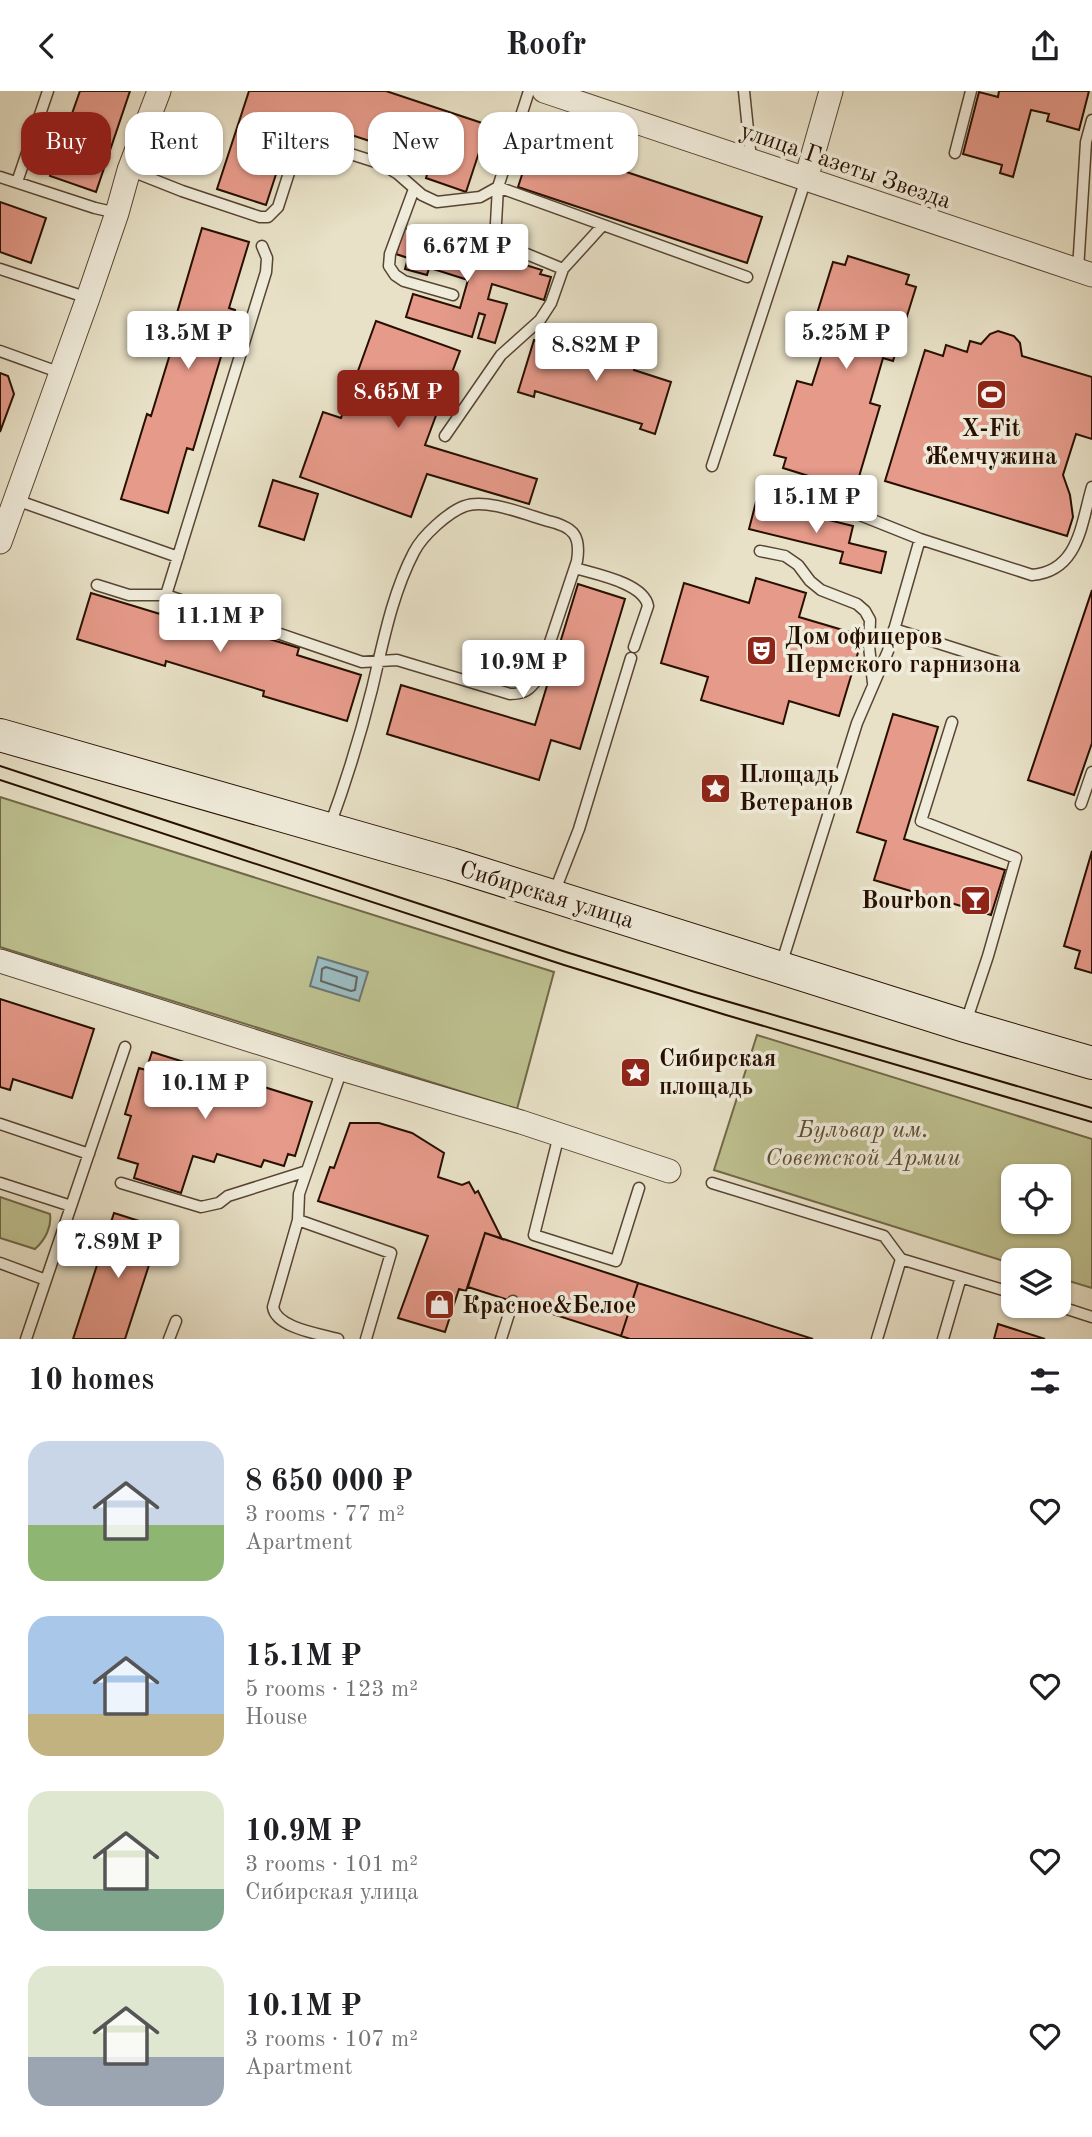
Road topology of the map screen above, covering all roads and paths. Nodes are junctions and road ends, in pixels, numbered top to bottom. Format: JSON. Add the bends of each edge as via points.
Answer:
{"nodes":[{"id":1,"x":48,"y":91,"type":"edge"},
{"id":2,"x":159,"y":91,"type":"edge"},
{"id":3,"x":529,"y":91,"type":"edge"},
{"id":4,"x":544,"y":91,"type":"edge"},
{"id":5,"x":744,"y":91,"type":"edge"},
{"id":6,"x":831,"y":91,"type":"edge"},
{"id":7,"x":971,"y":91,"type":"edge"},
{"id":8,"x":151,"y":112,"type":"edge"},
{"id":9,"x":1092,"y":120,"type":"edge"},
{"id":10,"x":956,"y":153,"type":"dead end"},
{"id":11,"x":751,"y":159,"type":"junction"},
{"id":12,"x":128,"y":175,"type":"edge"},
{"id":13,"x":142,"y":175,"type":"edge"},
{"id":14,"x":0,"y":177,"type":"edge"},
{"id":15,"x":806,"y":179,"type":"junction"},
{"id":16,"x":17,"y":182,"type":"junction"},
{"id":17,"x":498,"y":187,"type":"junction"},
{"id":18,"x":414,"y":188,"type":"junction"},
{"id":19,"x":117,"y":213,"type":"junction"},
{"id":20,"x":603,"y":225,"type":"junction"},
{"id":21,"x":262,"y":246,"type":"dead end"},
{"id":22,"x":0,"y":269,"type":"edge"},
{"id":23,"x":563,"y":269,"type":"junction"},
{"id":24,"x":1085,"y":273,"type":"edge"},
{"id":25,"x":747,"y":277,"type":"dead end"},
{"id":26,"x":453,"y":295,"type":"dead end"},
{"id":27,"x":88,"y":298,"type":"junction"},
{"id":28,"x":0,"y":351,"type":"edge"},
{"id":29,"x":61,"y":373,"type":"junction"},
{"id":30,"x":445,"y":436,"type":"dead end"},
{"id":31,"x":712,"y":466,"type":"dead end"},
{"id":32,"x":1092,"y":487,"type":"edge"},
{"id":33,"x":16,"y":500,"type":"junction"},
{"id":34,"x":855,"y":513,"type":"dead end"},
{"id":35,"x":920,"y":539,"type":"junction"},
{"id":36,"x":0,"y":542,"type":"edge"},
{"id":37,"x":760,"y":551,"type":"dead end"},
{"id":38,"x":178,"y":557,"type":"junction"},
{"id":39,"x":575,"y":568,"type":"junction"},
{"id":40,"x":97,"y":585,"type":"dead end"},
{"id":41,"x":166,"y":595,"type":"junction"},
{"id":42,"x":894,"y":629,"type":"junction"},
{"id":43,"x":379,"y":661,"type":"junction"},
{"id":44,"x":1007,"y":665,"type":"dead end"},
{"id":45,"x":873,"y":686,"type":"junction"},
{"id":46,"x":952,"y":722,"type":"dead end"},
{"id":47,"x":0,"y":735,"type":"edge"},
{"id":48,"x":1092,"y":772,"type":"edge"},
{"id":49,"x":1081,"y":804,"type":"dead end"},
{"id":50,"x":329,"y":828,"type":"junction"},
{"id":51,"x":553,"y":896,"type":"junction"},
{"id":52,"x":0,"y":961,"type":"edge"},
{"id":53,"x":781,"y":968,"type":"junction"},
{"id":54,"x":965,"y":1026,"type":"junction"},
{"id":55,"x":125,"y":1047,"type":"dead end"},
{"id":56,"x":1092,"y":1063,"type":"edge"},
{"id":57,"x":342,"y":1069,"type":"junction"},
{"id":58,"x":0,"y":1124,"type":"edge"},
{"id":59,"x":559,"y":1135,"type":"junction"},
{"id":60,"x":89,"y":1154,"type":"junction"},
{"id":61,"x":307,"y":1171,"type":"junction"},
{"id":62,"x":669,"y":1171,"type":"dead end"},
{"id":63,"x":0,"y":1183,"type":"edge"},
{"id":64,"x":121,"y":1183,"type":"dead end"},
{"id":65,"x":712,"y":1183,"type":"dead end"},
{"id":66,"x":639,"y":1188,"type":"dead end"},
{"id":67,"x":71,"y":1206,"type":"junction"},
{"id":68,"x":298,"y":1220,"type":"junction"},
{"id":69,"x":901,"y":1259,"type":"junction"},
{"id":70,"x":0,"y":1263,"type":"edge"},
{"id":71,"x":961,"y":1277,"type":"junction"},
{"id":72,"x":46,"y":1280,"type":"junction"},
{"id":73,"x":1001,"y":1289,"type":"edge"},
{"id":74,"x":513,"y":1301,"type":"dead end"},
{"id":75,"x":1071,"y":1310,"type":"edge"},
{"id":76,"x":1092,"y":1317,"type":"edge"},
{"id":77,"x":176,"y":1321,"type":"dead end"},
{"id":78,"x":26,"y":1339,"type":"edge"},
{"id":79,"x":170,"y":1339,"type":"edge"},
{"id":80,"x":338,"y":1339,"type":"edge"},
{"id":81,"x":366,"y":1339,"type":"edge"},
{"id":82,"x":501,"y":1339,"type":"edge"},
{"id":83,"x":877,"y":1339,"type":"edge"},
{"id":84,"x":943,"y":1339,"type":"edge"}],
"edges":[{"from":1,"to":16,"type":"lane"},
{"from":2,"to":8,"type":"street"},
{"from":3,"to":17,"type":"lane"},
{"from":4,"to":11,"type":"street","name":"улица Газеты Звезда"},
{"from":5,"to":11,"type":"lane"},
{"from":6,"to":15,"type":"street"},
{"from":7,"to":10,"type":"lane"},
{"from":9,"to":24,"type":"lane","via":[[1086,142]]},
{"from":11,"to":15,"type":"street","name":"улица Газеты Звезда"},
{"from":12,"to":19,"type":"street"},
{"from":13,"to":18,"type":"lane","via":[[268,217],[278,207],[301,145],[316,143],[382,164]]},
{"from":14,"to":16,"type":"lane"},
{"from":15,"to":24,"type":"street","name":"улица Газеты Звезда"},
{"from":15,"to":31,"type":"lane"},
{"from":16,"to":19,"type":"lane"},
{"from":17,"to":18,"type":"lane","via":[[480,198],[437,202]]},
{"from":17,"to":20,"type":"lane"},
{"from":17,"to":23,"type":"lane","via":[[495,241]]},
{"from":18,"to":26,"type":"lane","via":[[389,266],[404,281]]},
{"from":19,"to":27,"type":"street"},
{"from":20,"to":23,"type":"lane"},
{"from":20,"to":25,"type":"lane"},
{"from":21,"to":38,"type":"lane","via":[[266,272]]},
{"from":22,"to":27,"type":"lane"},
{"from":23,"to":30,"type":"lane","via":[[540,320],[501,355]]},
{"from":27,"to":29,"type":"street"},
{"from":28,"to":29,"type":"lane"},
{"from":29,"to":33,"type":"street"},
{"from":32,"to":35,"type":"lane","via":[[1072,551],[1062,565],[1046,574],[1032,575]]},
{"from":33,"to":36,"type":"street"},
{"from":33,"to":38,"type":"lane"},
{"from":34,"to":35,"type":"lane"},
{"from":35,"to":42,"type":"lane"},
{"from":37,"to":45,"type":"lane","via":[[785,556],[821,590],[865,611],[870,619]]},
{"from":38,"to":41,"type":"lane"},
{"from":39,"to":43,"type":"lane","via":[[538,678],[522,694],[397,660]]},
{"from":39,"to":43,"type":"lane","via":[[579,543],[571,530],[486,504],[465,505],[437,524],[415,549],[394,600]]},
{"from":39,"to":51,"type":"lane","via":[[634,587],[648,606],[579,829]]},
{"from":40,"to":41,"type":"lane","via":[[129,595]]},
{"from":41,"to":43,"type":"lane","via":[[362,663]]},
{"from":42,"to":44,"type":"lane"},
{"from":42,"to":45,"type":"lane"},
{"from":43,"to":50,"type":"lane","via":[[354,759]]},
{"from":45,"to":53,"type":"lane","via":[[857,723]]},
{"from":46,"to":54,"type":"lane","via":[[921,821],[1016,857]]},
{"from":47,"to":50,"type":"main road","name":"Сибирская улица"},
{"from":48,"to":49,"type":"lane"},
{"from":50,"to":51,"type":"main road","name":"Сибирская улица"},
{"from":51,"to":53,"type":"main road","name":"Сибирская улица"},
{"from":52,"to":57,"type":"street"},
{"from":53,"to":54,"type":"main road","name":"Сибирская улица"},
{"from":54,"to":56,"type":"main road","name":"Сибирская улица"},
{"from":55,"to":60,"type":"lane"},
{"from":57,"to":59,"type":"street"},
{"from":57,"to":61,"type":"lane"},
{"from":58,"to":60,"type":"lane"},
{"from":59,"to":62,"type":"street"},
{"from":59,"to":66,"type":"lane","via":[[534,1235],[616,1261]]},
{"from":60,"to":67,"type":"lane"},
{"from":61,"to":64,"type":"lane","via":[[201,1207]]},
{"from":61,"to":68,"type":"lane","via":[[299,1194]]},
{"from":63,"to":67,"type":"lane"},
{"from":65,"to":69,"type":"lane","via":[[884,1236]]},
{"from":67,"to":72,"type":"lane"},
{"from":68,"to":80,"type":"lane","via":[[274,1313],[285,1324]]},
{"from":68,"to":81,"type":"lane","via":[[391,1253]]},
{"from":69,"to":71,"type":"lane"},
{"from":69,"to":83,"type":"lane"},
{"from":70,"to":72,"type":"lane"},
{"from":71,"to":73,"type":"lane"},
{"from":71,"to":84,"type":"lane"},
{"from":72,"to":78,"type":"lane"},
{"from":74,"to":82,"type":"lane"},
{"from":75,"to":76,"type":"lane"},
{"from":77,"to":79,"type":"lane"}]}
